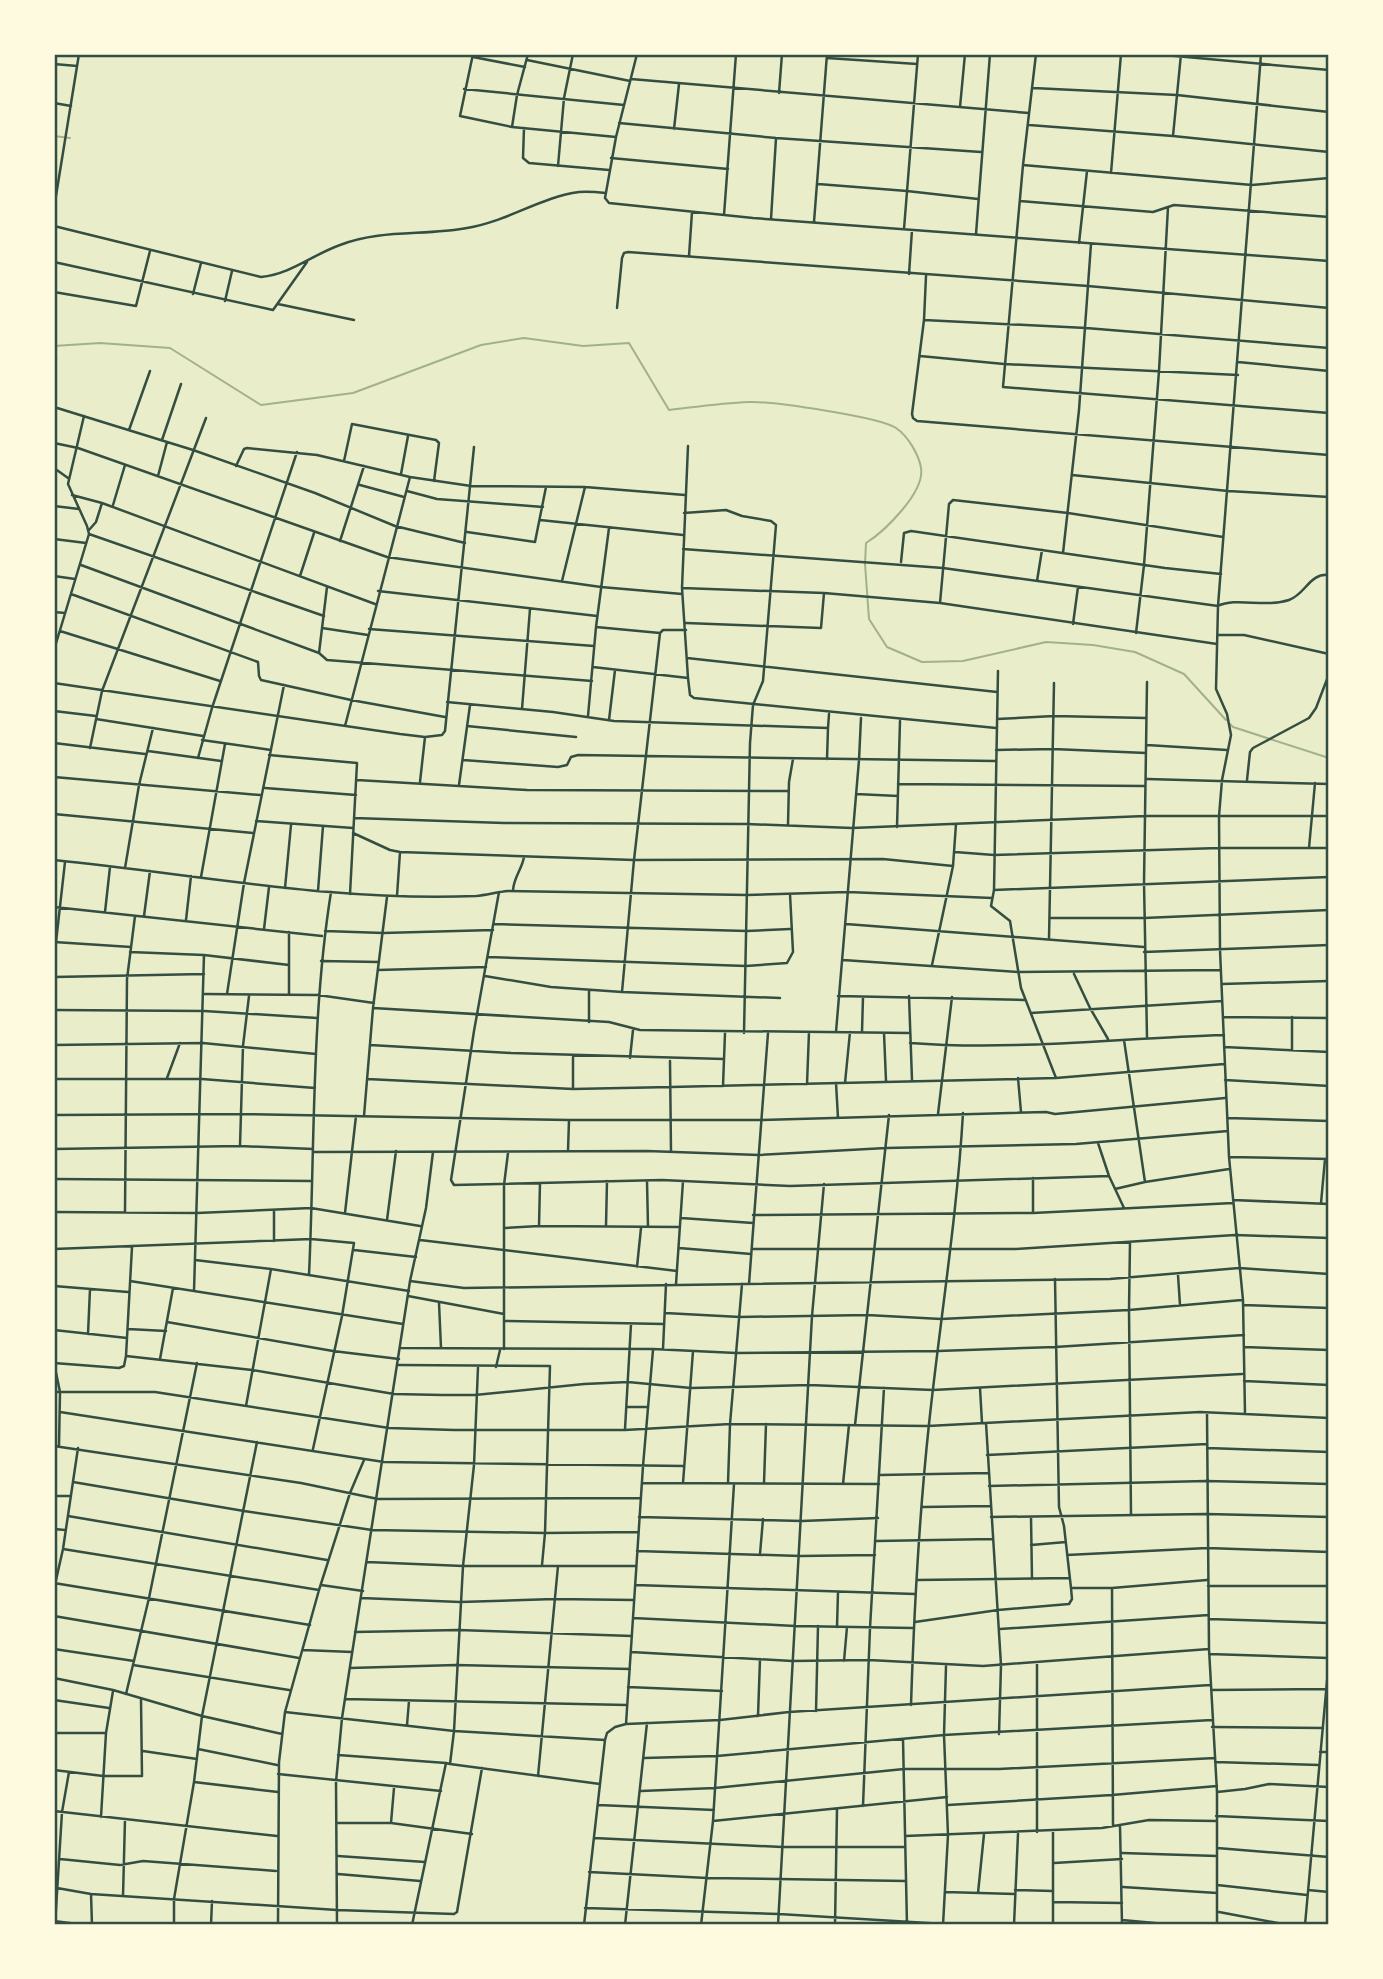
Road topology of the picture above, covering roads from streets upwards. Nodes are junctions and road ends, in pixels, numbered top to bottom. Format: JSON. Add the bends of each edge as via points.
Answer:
{"nodes":[{"id":1,"x":79,"y":54,"type":"edge"},
{"id":2,"x":519,"y":54,"type":"edge"},
{"id":3,"x":573,"y":54,"type":"edge"},
{"id":4,"x":637,"y":54,"type":"edge"},
{"id":5,"x":736,"y":54,"type":"edge"},
{"id":6,"x":782,"y":54,"type":"edge"},
{"id":7,"x":918,"y":54,"type":"edge"},
{"id":8,"x":965,"y":54,"type":"edge"},
{"id":9,"x":989,"y":54,"type":"edge"},
{"id":10,"x":1036,"y":54,"type":"edge"},
{"id":11,"x":1121,"y":54,"type":"edge"},
{"id":12,"x":1153,"y":54,"type":"edge"},
{"id":13,"x":1261,"y":54,"type":"edge"},
{"id":14,"x":472,"y":55,"type":"edge"},
{"id":15,"x":827,"y":56,"type":"edge"},
{"id":16,"x":1181,"y":56,"type":"edge"},
{"id":17,"x":528,"y":57,"type":"edge"},
{"id":18,"x":54,"y":64,"type":"edge"},
{"id":19,"x":917,"y":64,"type":"junction"},
{"id":20,"x":1261,"y":64,"type":"junction"},
{"id":21,"x":77,"y":66,"type":"junction"},
{"id":22,"x":525,"y":67,"type":"junction"},
{"id":23,"x":570,"y":69,"type":"junction"},
{"id":24,"x":1329,"y":70,"type":"edge"},
{"id":25,"x":631,"y":80,"type":"junction"},
{"id":26,"x":679,"y":84,"type":"junction"},
{"id":27,"x":734,"y":88,"type":"junction"},
{"id":28,"x":1033,"y":88,"type":"junction"},
{"id":29,"x":464,"y":89,"type":"junction"},
{"id":30,"x":1119,"y":91,"type":"junction"},
{"id":31,"x":779,"y":93,"type":"junction"},
{"id":32,"x":517,"y":94,"type":"junction"},
{"id":33,"x":1177,"y":95,"type":"junction"},
{"id":34,"x":824,"y":96,"type":"junction"},
{"id":35,"x":564,"y":98,"type":"junction"},
{"id":36,"x":54,"y":103,"type":"edge"},
{"id":37,"x":625,"y":104,"type":"junction"},
{"id":38,"x":915,"y":104,"type":"junction"},
{"id":39,"x":1259,"y":105,"type":"junction"},
{"id":40,"x":71,"y":106,"type":"junction"},
{"id":41,"x":960,"y":107,"type":"junction"},
{"id":42,"x":985,"y":110,"type":"junction"},
{"id":43,"x":1329,"y":112,"type":"edge"},
{"id":44,"x":1029,"y":113,"type":"junction"},
{"id":45,"x":619,"y":123,"type":"junction"},
{"id":46,"x":1028,"y":125,"type":"junction"},
{"id":47,"x":512,"y":127,"type":"junction"},
{"id":48,"x":524,"y":128,"type":"junction"},
{"id":49,"x":674,"y":129,"type":"junction"},
{"id":50,"x":1114,"y":131,"type":"junction"},
{"id":51,"x":560,"y":132,"type":"junction"},
{"id":52,"x":731,"y":134,"type":"junction"},
{"id":53,"x":1173,"y":136,"type":"junction"},
{"id":54,"x":616,"y":137,"type":"junction"},
{"id":55,"x":776,"y":138,"type":"junction"},
{"id":56,"x":821,"y":141,"type":"junction"},
{"id":57,"x":1255,"y":145,"type":"junction"},
{"id":58,"x":911,"y":146,"type":"junction"},
{"id":59,"x":981,"y":152,"type":"junction"},
{"id":60,"x":1329,"y":152,"type":"edge"},
{"id":61,"x":54,"y":153,"type":"edge"},
{"id":62,"x":63,"y":153,"type":"junction"},
{"id":63,"x":611,"y":158,"type":"junction"},
{"id":64,"x":1023,"y":165,"type":"junction"},
{"id":65,"x":558,"y":166,"type":"junction"},
{"id":66,"x":728,"y":169,"type":"junction"},
{"id":67,"x":610,"y":170,"type":"junction"},
{"id":68,"x":1087,"y":171,"type":"junction"},
{"id":69,"x":1111,"y":173,"type":"junction"},
{"id":70,"x":1329,"y":177,"type":"edge"},
{"id":71,"x":818,"y":184,"type":"junction"},
{"id":72,"x":1251,"y":185,"type":"junction"},
{"id":73,"x":56,"y":188,"type":"edge"},
{"id":74,"x":908,"y":191,"type":"junction"},
{"id":75,"x":606,"y":193,"type":"junction"},
{"id":76,"x":978,"y":199,"type":"junction"},
{"id":77,"x":1020,"y":201,"type":"junction"},
{"id":78,"x":1084,"y":205,"type":"junction"},
{"id":79,"x":1168,"y":207,"type":"junction"},
{"id":80,"x":54,"y":208,"type":"edge"},
{"id":81,"x":692,"y":212,"type":"junction"},
{"id":82,"x":1248,"y":212,"type":"junction"},
{"id":83,"x":724,"y":215,"type":"junction"},
{"id":84,"x":1329,"y":217,"type":"edge"},
{"id":85,"x":771,"y":219,"type":"junction"},
{"id":86,"x":814,"y":222,"type":"junction"},
{"id":87,"x":54,"y":226,"type":"edge"},
{"id":88,"x":904,"y":229,"type":"junction"},
{"id":89,"x":912,"y":230,"type":"junction"},
{"id":90,"x":976,"y":234,"type":"junction"},
{"id":91,"x":1016,"y":237,"type":"junction"},
{"id":92,"x":1079,"y":243,"type":"junction"},
{"id":93,"x":1091,"y":244,"type":"junction"},
{"id":94,"x":150,"y":250,"type":"junction"},
{"id":95,"x":1166,"y":250,"type":"junction"},
{"id":96,"x":1246,"y":255,"type":"junction"},
{"id":97,"x":689,"y":256,"type":"junction"},
{"id":98,"x":308,"y":261,"type":"junction"},
{"id":99,"x":1329,"y":261,"type":"edge"},
{"id":100,"x":54,"y":262,"type":"edge"},
{"id":101,"x":201,"y":263,"type":"junction"},
{"id":102,"x":232,"y":271,"type":"junction"},
{"id":103,"x":909,"y":274,"type":"junction"},
{"id":104,"x":926,"y":276,"type":"junction"},
{"id":105,"x":1012,"y":281,"type":"junction"},
{"id":106,"x":143,"y":283,"type":"junction"},
{"id":107,"x":1088,"y":286,"type":"junction"},
{"id":108,"x":54,"y":292,"type":"edge"},
{"id":109,"x":1163,"y":293,"type":"junction"},
{"id":110,"x":193,"y":294,"type":"junction"},
{"id":111,"x":1243,"y":300,"type":"junction"},
{"id":112,"x":225,"y":301,"type":"junction"},
{"id":113,"x":278,"y":304,"type":"junction"},
{"id":114,"x":617,"y":308,"type":"dead end"},
{"id":115,"x":1329,"y":308,"type":"edge"},
{"id":116,"x":354,"y":320,"type":"dead end"},
{"id":117,"x":924,"y":320,"type":"junction"},
{"id":118,"x":1007,"y":324,"type":"junction"},
{"id":119,"x":1086,"y":328,"type":"junction"},
{"id":120,"x":1161,"y":335,"type":"junction"},
{"id":121,"x":1240,"y":341,"type":"junction"},
{"id":122,"x":1329,"y":348,"type":"edge"},
{"id":123,"x":54,"y":351,"type":"edge"},
{"id":124,"x":920,"y":356,"type":"junction"},
{"id":125,"x":1238,"y":362,"type":"junction"},
{"id":126,"x":1004,"y":365,"type":"junction"},
{"id":127,"x":54,"y":367,"type":"edge"},
{"id":128,"x":1082,"y":368,"type":"junction"},
{"id":129,"x":150,"y":371,"type":"dead end"},
{"id":130,"x":1159,"y":371,"type":"junction"},
{"id":131,"x":1329,"y":371,"type":"edge"},
{"id":132,"x":1238,"y":375,"type":"junction"},
{"id":133,"x":181,"y":384,"type":"dead end"},
{"id":134,"x":1080,"y":392,"type":"junction"},
{"id":135,"x":1156,"y":398,"type":"junction"},
{"id":136,"x":1235,"y":406,"type":"junction"},
{"id":137,"x":54,"y":407,"type":"edge"},
{"id":138,"x":1329,"y":413,"type":"edge"},
{"id":139,"x":84,"y":416,"type":"junction"},
{"id":140,"x":206,"y":418,"type":"dead end"},
{"id":141,"x":129,"y":430,"type":"junction"},
{"id":142,"x":1076,"y":434,"type":"junction"},
{"id":143,"x":408,"y":436,"type":"junction"},
{"id":144,"x":162,"y":440,"type":"junction"},
{"id":145,"x":1152,"y":441,"type":"junction"},
{"id":146,"x":167,"y":442,"type":"junction"},
{"id":147,"x":54,"y":443,"type":"edge"},
{"id":148,"x":688,"y":446,"type":"dead end"},
{"id":149,"x":474,"y":447,"type":"dead end"},
{"id":150,"x":1231,"y":448,"type":"junction"},
{"id":151,"x":78,"y":449,"type":"junction"},
{"id":152,"x":193,"y":450,"type":"junction"},
{"id":153,"x":297,"y":452,"type":"junction"},
{"id":154,"x":1329,"y":455,"type":"edge"},
{"id":155,"x":344,"y":461,"type":"junction"},
{"id":156,"x":125,"y":465,"type":"junction"},
{"id":157,"x":236,"y":466,"type":"junction"},
{"id":158,"x":364,"y":466,"type":"junction"},
{"id":159,"x":54,"y":468,"type":"edge"},
{"id":160,"x":401,"y":475,"type":"junction"},
{"id":161,"x":1072,"y":475,"type":"junction"},
{"id":162,"x":158,"y":476,"type":"junction"},
{"id":163,"x":410,"y":477,"type":"junction"},
{"id":164,"x":69,"y":480,"type":"junction"},
{"id":165,"x":434,"y":481,"type":"junction"},
{"id":166,"x":287,"y":483,"type":"junction"},
{"id":167,"x":1149,"y":483,"type":"junction"},
{"id":168,"x":180,"y":484,"type":"junction"},
{"id":169,"x":358,"y":485,"type":"junction"},
{"id":170,"x":471,"y":486,"type":"junction"},
{"id":171,"x":546,"y":486,"type":"junction"},
{"id":172,"x":585,"y":487,"type":"junction"},
{"id":173,"x":406,"y":490,"type":"junction"},
{"id":174,"x":1228,"y":491,"type":"junction"},
{"id":175,"x":72,"y":495,"type":"junction"},
{"id":176,"x":685,"y":495,"type":"junction"},
{"id":177,"x":404,"y":497,"type":"junction"},
{"id":178,"x":1329,"y":497,"type":"edge"},
{"id":179,"x":470,"y":501,"type":"junction"},
{"id":180,"x":102,"y":503,"type":"junction"},
{"id":181,"x":54,"y":506,"type":"edge"},
{"id":182,"x":113,"y":507,"type":"junction"},
{"id":183,"x":543,"y":507,"type":"junction"},
{"id":184,"x":350,"y":508,"type":"junction"},
{"id":185,"x":79,"y":509,"type":"junction"},
{"id":186,"x":684,"y":513,"type":"junction"},
{"id":187,"x":1068,"y":513,"type":"junction"},
{"id":188,"x":275,"y":519,"type":"junction"},
{"id":189,"x":540,"y":520,"type":"junction"},
{"id":190,"x":576,"y":524,"type":"junction"},
{"id":191,"x":165,"y":526,"type":"junction"},
{"id":192,"x":395,"y":526,"type":"junction"},
{"id":193,"x":1146,"y":527,"type":"junction"},
{"id":194,"x":609,"y":528,"type":"junction"},
{"id":195,"x":89,"y":532,"type":"junction"},
{"id":196,"x":467,"y":532,"type":"junction"},
{"id":197,"x":314,"y":533,"type":"junction"},
{"id":198,"x":683,"y":535,"type":"junction"},
{"id":199,"x":946,"y":536,"type":"junction"},
{"id":200,"x":1223,"y":537,"type":"junction"},
{"id":201,"x":54,"y":539,"type":"edge"},
{"id":202,"x":340,"y":541,"type":"junction"},
{"id":203,"x":87,"y":543,"type":"junction"},
{"id":204,"x":465,"y":543,"type":"junction"},
{"id":205,"x":683,"y":549,"type":"junction"},
{"id":206,"x":1042,"y":549,"type":"junction"},
{"id":207,"x":1063,"y":553,"type":"junction"},
{"id":208,"x":774,"y":555,"type":"junction"},
{"id":209,"x":153,"y":557,"type":"junction"},
{"id":210,"x":387,"y":557,"type":"junction"},
{"id":211,"x":261,"y":562,"type":"junction"},
{"id":212,"x":901,"y":564,"type":"junction"},
{"id":213,"x":81,"y":565,"type":"junction"},
{"id":214,"x":1144,"y":565,"type":"junction"},
{"id":215,"x":943,"y":568,"type":"junction"},
{"id":216,"x":463,"y":569,"type":"junction"},
{"id":217,"x":1221,"y":574,"type":"junction"},
{"id":218,"x":1329,"y":575,"type":"edge"},
{"id":219,"x":54,"y":576,"type":"edge"},
{"id":220,"x":300,"y":576,"type":"junction"},
{"id":221,"x":76,"y":579,"type":"junction"},
{"id":222,"x":562,"y":581,"type":"junction"},
{"id":223,"x":1037,"y":581,"type":"junction"},
{"id":224,"x":327,"y":586,"type":"junction"},
{"id":225,"x":142,"y":587,"type":"junction"},
{"id":226,"x":601,"y":587,"type":"junction"},
{"id":227,"x":1078,"y":587,"type":"junction"},
{"id":228,"x":682,"y":588,"type":"junction"},
{"id":229,"x":378,"y":591,"type":"junction"},
{"id":230,"x":772,"y":591,"type":"junction"},
{"id":231,"x":251,"y":592,"type":"junction"},
{"id":232,"x":824,"y":593,"type":"junction"},
{"id":233,"x":71,"y":594,"type":"junction"},
{"id":234,"x":682,"y":594,"type":"junction"},
{"id":235,"x":1140,"y":597,"type":"junction"},
{"id":236,"x":459,"y":601,"type":"junction"},
{"id":237,"x":940,"y":603,"type":"junction"},
{"id":238,"x":375,"y":604,"type":"junction"},
{"id":239,"x":1218,"y":606,"type":"junction"},
{"id":240,"x":530,"y":609,"type":"junction"},
{"id":241,"x":54,"y":612,"type":"edge"},
{"id":242,"x":65,"y":613,"type":"junction"},
{"id":243,"x":130,"y":616,"type":"junction"},
{"id":244,"x":324,"y":616,"type":"junction"},
{"id":245,"x":597,"y":616,"type":"junction"},
{"id":246,"x":686,"y":623,"type":"junction"},
{"id":247,"x":240,"y":624,"type":"junction"},
{"id":248,"x":1073,"y":624,"type":"junction"},
{"id":249,"x":596,"y":626,"type":"junction"},
{"id":250,"x":769,"y":626,"type":"junction"},
{"id":251,"x":322,"y":628,"type":"junction"},
{"id":252,"x":369,"y":629,"type":"junction"},
{"id":253,"x":686,"y":630,"type":"junction"},
{"id":254,"x":60,"y":631,"type":"junction"},
{"id":255,"x":660,"y":633,"type":"junction"},
{"id":256,"x":1136,"y":633,"type":"junction"},
{"id":257,"x":456,"y":634,"type":"junction"},
{"id":258,"x":368,"y":635,"type":"junction"},
{"id":259,"x":1218,"y":635,"type":"junction"},
{"id":260,"x":527,"y":642,"type":"junction"},
{"id":261,"x":1218,"y":644,"type":"junction"},
{"id":262,"x":55,"y":646,"type":"edge"},
{"id":263,"x":594,"y":646,"type":"junction"},
{"id":264,"x":117,"y":649,"type":"junction"},
{"id":265,"x":230,"y":652,"type":"junction"},
{"id":266,"x":319,"y":653,"type":"junction"},
{"id":267,"x":1329,"y":654,"type":"edge"},
{"id":268,"x":687,"y":658,"type":"junction"},
{"id":269,"x":361,"y":664,"type":"junction"},
{"id":270,"x":765,"y":665,"type":"junction"},
{"id":271,"x":593,"y":667,"type":"junction"},
{"id":272,"x":452,"y":669,"type":"junction"},
{"id":273,"x":615,"y":670,"type":"junction"},
{"id":274,"x":998,"y":671,"type":"dead end"},
{"id":275,"x":525,"y":674,"type":"junction"},
{"id":276,"x":1329,"y":674,"type":"edge"},
{"id":277,"x":655,"y":675,"type":"junction"},
{"id":278,"x":688,"y":678,"type":"junction"},
{"id":279,"x":221,"y":681,"type":"junction"},
{"id":280,"x":592,"y":681,"type":"junction"},
{"id":281,"x":1147,"y":682,"type":"dead end"},
{"id":282,"x":54,"y":683,"type":"edge"},
{"id":283,"x":1054,"y":683,"type":"dead end"},
{"id":284,"x":284,"y":684,"type":"junction"},
{"id":285,"x":102,"y":691,"type":"junction"},
{"id":286,"x":997,"y":692,"type":"junction"},
{"id":287,"x":351,"y":700,"type":"junction"},
{"id":288,"x":447,"y":702,"type":"junction"},
{"id":289,"x":470,"y":705,"type":"junction"},
{"id":290,"x":753,"y":705,"type":"junction"},
{"id":291,"x":212,"y":708,"type":"junction"},
{"id":292,"x":522,"y":709,"type":"junction"},
{"id":293,"x":54,"y":711,"type":"edge"},
{"id":294,"x":829,"y":713,"type":"junction"},
{"id":295,"x":588,"y":716,"type":"junction"},
{"id":296,"x":860,"y":716,"type":"junction"},
{"id":297,"x":1054,"y":716,"type":"junction"},
{"id":298,"x":96,"y":717,"type":"junction"},
{"id":299,"x":277,"y":717,"type":"junction"},
{"id":300,"x":446,"y":717,"type":"junction"},
{"id":301,"x":1146,"y":718,"type":"junction"},
{"id":302,"x":996,"y":719,"type":"junction"},
{"id":303,"x":609,"y":720,"type":"junction"},
{"id":304,"x":900,"y":721,"type":"junction"},
{"id":305,"x":649,"y":723,"type":"junction"},
{"id":306,"x":751,"y":725,"type":"junction"},
{"id":307,"x":345,"y":726,"type":"junction"},
{"id":308,"x":467,"y":726,"type":"junction"},
{"id":309,"x":153,"y":728,"type":"junction"},
{"id":310,"x":828,"y":728,"type":"junction"},
{"id":311,"x":996,"y":728,"type":"junction"},
{"id":312,"x":425,"y":737,"type":"junction"},
{"id":313,"x":576,"y":737,"type":"dead end"},
{"id":314,"x":203,"y":738,"type":"junction"},
{"id":315,"x":54,"y":743,"type":"edge"},
{"id":316,"x":225,"y":744,"type":"junction"},
{"id":317,"x":1146,"y":745,"type":"junction"},
{"id":318,"x":90,"y":747,"type":"junction"},
{"id":319,"x":1053,"y":749,"type":"junction"},
{"id":320,"x":271,"y":750,"type":"junction"},
{"id":321,"x":996,"y":750,"type":"junction"},
{"id":322,"x":1227,"y":750,"type":"junction"},
{"id":323,"x":147,"y":753,"type":"junction"},
{"id":324,"x":1146,"y":753,"type":"junction"},
{"id":325,"x":270,"y":755,"type":"junction"},
{"id":326,"x":645,"y":756,"type":"junction"},
{"id":327,"x":198,"y":758,"type":"junction"},
{"id":328,"x":750,"y":758,"type":"junction"},
{"id":329,"x":793,"y":758,"type":"junction"},
{"id":330,"x":827,"y":759,"type":"junction"},
{"id":331,"x":463,"y":760,"type":"junction"},
{"id":332,"x":859,"y":760,"type":"junction"},
{"id":333,"x":221,"y":761,"type":"junction"},
{"id":334,"x":898,"y":761,"type":"junction"},
{"id":335,"x":995,"y":761,"type":"junction"},
{"id":336,"x":54,"y":777,"type":"edge"},
{"id":337,"x":1145,"y":779,"type":"junction"},
{"id":338,"x":357,"y":780,"type":"junction"},
{"id":339,"x":1222,"y":780,"type":"junction"},
{"id":340,"x":1247,"y":780,"type":"junction"},
{"id":341,"x":420,"y":782,"type":"junction"},
{"id":342,"x":1315,"y":783,"type":"junction"},
{"id":343,"x":898,"y":784,"type":"junction"},
{"id":344,"x":1329,"y":784,"type":"edge"},
{"id":345,"x":139,"y":785,"type":"junction"},
{"id":346,"x":459,"y":785,"type":"junction"},
{"id":347,"x":995,"y":785,"type":"junction"},
{"id":348,"x":1053,"y":785,"type":"junction"},
{"id":349,"x":1145,"y":786,"type":"junction"},
{"id":350,"x":263,"y":788,"type":"junction"},
{"id":351,"x":641,"y":790,"type":"junction"},
{"id":352,"x":215,"y":791,"type":"junction"},
{"id":353,"x":748,"y":791,"type":"junction"},
{"id":354,"x":788,"y":791,"type":"junction"},
{"id":355,"x":856,"y":794,"type":"junction"},
{"id":356,"x":261,"y":795,"type":"junction"},
{"id":357,"x":356,"y":795,"type":"junction"},
{"id":358,"x":898,"y":796,"type":"junction"},
{"id":359,"x":54,"y":814,"type":"edge"},
{"id":360,"x":1145,"y":816,"type":"junction"},
{"id":361,"x":1219,"y":816,"type":"junction"},
{"id":362,"x":1312,"y":816,"type":"junction"},
{"id":363,"x":1329,"y":817,"type":"edge"},
{"id":364,"x":354,"y":818,"type":"junction"},
{"id":365,"x":1052,"y":820,"type":"junction"},
{"id":366,"x":133,"y":821,"type":"junction"},
{"id":367,"x":256,"y":821,"type":"junction"},
{"id":368,"x":995,"y":822,"type":"junction"},
{"id":369,"x":291,"y":824,"type":"junction"},
{"id":370,"x":747,"y":824,"type":"junction"},
{"id":371,"x":956,"y":824,"type":"junction"},
{"id":372,"x":638,"y":825,"type":"junction"},
{"id":373,"x":788,"y":825,"type":"junction"},
{"id":374,"x":323,"y":826,"type":"junction"},
{"id":375,"x":897,"y":827,"type":"junction"},
{"id":376,"x":353,"y":828,"type":"junction"},
{"id":377,"x":852,"y":828,"type":"junction"},
{"id":378,"x":208,"y":829,"type":"junction"},
{"id":379,"x":254,"y":833,"type":"junction"},
{"id":380,"x":353,"y":833,"type":"junction"},
{"id":381,"x":1309,"y":848,"type":"junction"},
{"id":382,"x":1329,"y":848,"type":"edge"},
{"id":383,"x":1219,"y":849,"type":"junction"},
{"id":384,"x":1145,"y":851,"type":"junction"},
{"id":385,"x":400,"y":852,"type":"junction"},
{"id":386,"x":955,"y":852,"type":"junction"},
{"id":387,"x":1052,"y":854,"type":"junction"},
{"id":388,"x":994,"y":855,"type":"junction"},
{"id":389,"x":524,"y":857,"type":"junction"},
{"id":390,"x":849,"y":859,"type":"junction"},
{"id":391,"x":54,"y":860,"type":"edge"},
{"id":392,"x":634,"y":860,"type":"junction"},
{"id":393,"x":746,"y":860,"type":"junction"},
{"id":394,"x":66,"y":861,"type":"junction"},
{"id":395,"x":110,"y":866,"type":"junction"},
{"id":396,"x":953,"y":866,"type":"junction"},
{"id":397,"x":125,"y":868,"type":"junction"},
{"id":398,"x":150,"y":871,"type":"junction"},
{"id":399,"x":191,"y":876,"type":"junction"},
{"id":400,"x":201,"y":877,"type":"junction"},
{"id":401,"x":1329,"y":877,"type":"edge"},
{"id":402,"x":1218,"y":881,"type":"junction"},
{"id":403,"x":244,"y":883,"type":"junction"},
{"id":404,"x":1144,"y":883,"type":"junction"},
{"id":405,"x":269,"y":886,"type":"junction"},
{"id":406,"x":1051,"y":886,"type":"junction"},
{"id":407,"x":285,"y":888,"type":"junction"},
{"id":408,"x":994,"y":890,"type":"junction"},
{"id":409,"x":318,"y":891,"type":"junction"},
{"id":410,"x":513,"y":891,"type":"junction"},
{"id":411,"x":331,"y":892,"type":"junction"},
{"id":412,"x":499,"y":892,"type":"junction"},
{"id":413,"x":630,"y":892,"type":"junction"},
{"id":414,"x":848,"y":892,"type":"junction"},
{"id":415,"x":350,"y":894,"type":"junction"},
{"id":416,"x":790,"y":894,"type":"junction"},
{"id":417,"x":747,"y":895,"type":"junction"},
{"id":418,"x":947,"y":895,"type":"junction"},
{"id":419,"x":387,"y":896,"type":"junction"},
{"id":420,"x":397,"y":896,"type":"junction"},
{"id":421,"x":992,"y":898,"type":"junction"},
{"id":422,"x":54,"y":907,"type":"edge"},
{"id":423,"x":60,"y":908,"type":"junction"},
{"id":424,"x":1329,"y":910,"type":"edge"},
{"id":425,"x":105,"y":912,"type":"junction"},
{"id":426,"x":1219,"y":914,"type":"junction"},
{"id":427,"x":135,"y":916,"type":"junction"},
{"id":428,"x":144,"y":916,"type":"junction"},
{"id":429,"x":1050,"y":918,"type":"junction"},
{"id":430,"x":1144,"y":918,"type":"junction"},
{"id":431,"x":186,"y":920,"type":"junction"},
{"id":432,"x":494,"y":924,"type":"junction"},
{"id":433,"x":846,"y":924,"type":"junction"},
{"id":434,"x":237,"y":926,"type":"junction"},
{"id":435,"x":628,"y":928,"type":"junction"},
{"id":436,"x":264,"y":929,"type":"junction"},
{"id":437,"x":790,"y":929,"type":"junction"},
{"id":438,"x":493,"y":930,"type":"junction"},
{"id":439,"x":747,"y":930,"type":"junction"},
{"id":440,"x":939,"y":930,"type":"junction"},
{"id":441,"x":289,"y":932,"type":"junction"},
{"id":442,"x":383,"y":933,"type":"junction"},
{"id":443,"x":324,"y":934,"type":"junction"},
{"id":444,"x":1014,"y":936,"type":"junction"},
{"id":445,"x":1049,"y":939,"type":"junction"},
{"id":446,"x":55,"y":942,"type":"edge"},
{"id":447,"x":1329,"y":945,"type":"edge"},
{"id":448,"x":131,"y":947,"type":"junction"},
{"id":449,"x":1144,"y":949,"type":"junction"},
{"id":450,"x":1220,"y":950,"type":"junction"},
{"id":451,"x":130,"y":952,"type":"junction"},
{"id":452,"x":204,"y":956,"type":"junction"},
{"id":453,"x":488,"y":957,"type":"junction"},
{"id":454,"x":231,"y":958,"type":"junction"},
{"id":455,"x":843,"y":960,"type":"junction"},
{"id":456,"x":321,"y":961,"type":"junction"},
{"id":457,"x":379,"y":962,"type":"junction"},
{"id":458,"x":625,"y":962,"type":"junction"},
{"id":459,"x":289,"y":965,"type":"junction"},
{"id":460,"x":746,"y":965,"type":"junction"},
{"id":461,"x":932,"y":965,"type":"junction"},
{"id":462,"x":486,"y":967,"type":"junction"},
{"id":463,"x":378,"y":970,"type":"junction"},
{"id":464,"x":1221,"y":970,"type":"junction"},
{"id":465,"x":1144,"y":971,"type":"junction"},
{"id":466,"x":1018,"y":972,"type":"junction"},
{"id":467,"x":1073,"y":973,"type":"junction"},
{"id":468,"x":204,"y":974,"type":"junction"},
{"id":469,"x":127,"y":975,"type":"junction"},
{"id":470,"x":485,"y":976,"type":"junction"},
{"id":471,"x":54,"y":977,"type":"edge"},
{"id":472,"x":1329,"y":981,"type":"edge"},
{"id":473,"x":1222,"y":984,"type":"junction"},
{"id":474,"x":589,"y":990,"type":"junction"},
{"id":475,"x":622,"y":992,"type":"junction"},
{"id":476,"x":205,"y":994,"type":"junction"},
{"id":477,"x":227,"y":995,"type":"junction"},
{"id":478,"x":249,"y":995,"type":"junction"},
{"id":479,"x":289,"y":995,"type":"junction"},
{"id":480,"x":318,"y":996,"type":"junction"},
{"id":481,"x":838,"y":996,"type":"junction"},
{"id":482,"x":863,"y":996,"type":"junction"},
{"id":483,"x":909,"y":996,"type":"junction"},
{"id":484,"x":952,"y":996,"type":"junction"},
{"id":485,"x":745,"y":998,"type":"junction"},
{"id":486,"x":780,"y":998,"type":"dead end"},
{"id":487,"x":1025,"y":1000,"type":"junction"},
{"id":488,"x":1222,"y":1001,"type":"junction"},
{"id":489,"x":1145,"y":1005,"type":"junction"},
{"id":490,"x":374,"y":1006,"type":"junction"},
{"id":491,"x":1090,"y":1008,"type":"junction"},
{"id":492,"x":127,"y":1009,"type":"junction"},
{"id":493,"x":54,"y":1010,"type":"edge"},
{"id":494,"x":204,"y":1011,"type":"junction"},
{"id":495,"x":247,"y":1013,"type":"junction"},
{"id":496,"x":478,"y":1013,"type":"junction"},
{"id":497,"x":1031,"y":1013,"type":"junction"},
{"id":498,"x":1223,"y":1017,"type":"junction"},
{"id":499,"x":1292,"y":1017,"type":"junction"},
{"id":500,"x":317,"y":1018,"type":"junction"},
{"id":501,"x":1329,"y":1018,"type":"edge"},
{"id":502,"x":589,"y":1022,"type":"junction"},
{"id":503,"x":633,"y":1029,"type":"junction"},
{"id":504,"x":725,"y":1032,"type":"junction"},
{"id":505,"x":809,"y":1032,"type":"junction"},
{"id":506,"x":836,"y":1032,"type":"junction"},
{"id":507,"x":850,"y":1032,"type":"junction"},
{"id":508,"x":862,"y":1032,"type":"junction"},
{"id":509,"x":744,"y":1033,"type":"junction"},
{"id":510,"x":768,"y":1033,"type":"junction"},
{"id":511,"x":884,"y":1033,"type":"junction"},
{"id":512,"x":910,"y":1033,"type":"junction"},
{"id":513,"x":1224,"y":1035,"type":"junction"},
{"id":514,"x":1147,"y":1037,"type":"junction"},
{"id":515,"x":1124,"y":1038,"type":"junction"},
{"id":516,"x":1108,"y":1039,"type":"junction"},
{"id":517,"x":180,"y":1043,"type":"junction"},
{"id":518,"x":203,"y":1043,"type":"junction"},
{"id":519,"x":910,"y":1043,"type":"junction"},
{"id":520,"x":126,"y":1044,"type":"junction"},
{"id":521,"x":1044,"y":1044,"type":"junction"},
{"id":522,"x":54,"y":1045,"type":"edge"},
{"id":523,"x":370,"y":1045,"type":"junction"},
{"id":524,"x":243,"y":1046,"type":"junction"},
{"id":525,"x":946,"y":1046,"type":"junction"},
{"id":526,"x":1224,"y":1048,"type":"junction"},
{"id":527,"x":471,"y":1050,"type":"junction"},
{"id":528,"x":1292,"y":1050,"type":"junction"},
{"id":529,"x":1329,"y":1052,"type":"edge"},
{"id":530,"x":316,"y":1054,"type":"junction"},
{"id":531,"x":573,"y":1056,"type":"junction"},
{"id":532,"x":630,"y":1058,"type":"junction"},
{"id":533,"x":670,"y":1059,"type":"junction"},
{"id":534,"x":724,"y":1059,"type":"junction"},
{"id":535,"x":1224,"y":1064,"type":"junction"},
{"id":536,"x":1128,"y":1073,"type":"junction"},
{"id":537,"x":167,"y":1078,"type":"junction"},
{"id":538,"x":1018,"y":1078,"type":"junction"},
{"id":539,"x":1056,"y":1078,"type":"junction"},
{"id":540,"x":54,"y":1079,"type":"edge"},
{"id":541,"x":126,"y":1079,"type":"junction"},
{"id":542,"x":202,"y":1079,"type":"junction"},
{"id":543,"x":367,"y":1079,"type":"junction"},
{"id":544,"x":886,"y":1080,"type":"junction"},
{"id":545,"x":912,"y":1080,"type":"junction"},
{"id":546,"x":941,"y":1080,"type":"junction"},
{"id":547,"x":1225,"y":1080,"type":"junction"},
{"id":548,"x":242,"y":1081,"type":"junction"},
{"id":549,"x":836,"y":1083,"type":"junction"},
{"id":550,"x":845,"y":1083,"type":"junction"},
{"id":551,"x":467,"y":1084,"type":"junction"},
{"id":552,"x":763,"y":1084,"type":"junction"},
{"id":553,"x":807,"y":1084,"type":"junction"},
{"id":554,"x":723,"y":1086,"type":"junction"},
{"id":555,"x":1329,"y":1086,"type":"edge"},
{"id":556,"x":671,"y":1087,"type":"junction"},
{"id":557,"x":315,"y":1088,"type":"junction"},
{"id":558,"x":573,"y":1089,"type":"junction"},
{"id":559,"x":1226,"y":1098,"type":"junction"},
{"id":560,"x":1134,"y":1105,"type":"junction"},
{"id":561,"x":1021,"y":1112,"type":"junction"},
{"id":562,"x":963,"y":1113,"type":"junction"},
{"id":563,"x":240,"y":1114,"type":"junction"},
{"id":564,"x":938,"y":1114,"type":"junction"},
{"id":565,"x":54,"y":1115,"type":"edge"},
{"id":566,"x":126,"y":1115,"type":"junction"},
{"id":567,"x":200,"y":1115,"type":"junction"},
{"id":568,"x":889,"y":1115,"type":"junction"},
{"id":569,"x":315,"y":1116,"type":"junction"},
{"id":570,"x":356,"y":1116,"type":"junction"},
{"id":571,"x":364,"y":1116,"type":"junction"},
{"id":572,"x":838,"y":1118,"type":"junction"},
{"id":573,"x":1227,"y":1118,"type":"junction"},
{"id":574,"x":461,"y":1119,"type":"junction"},
{"id":575,"x":761,"y":1119,"type":"junction"},
{"id":576,"x":569,"y":1120,"type":"junction"},
{"id":577,"x":670,"y":1120,"type":"junction"},
{"id":578,"x":1329,"y":1121,"type":"edge"},
{"id":579,"x":1228,"y":1131,"type":"junction"},
{"id":580,"x":1139,"y":1139,"type":"junction"},
{"id":581,"x":1098,"y":1143,"type":"junction"},
{"id":582,"x":240,"y":1146,"type":"junction"},
{"id":583,"x":200,"y":1147,"type":"junction"},
{"id":584,"x":961,"y":1147,"type":"junction"},
{"id":585,"x":886,"y":1148,"type":"junction"},
{"id":586,"x":54,"y":1149,"type":"edge"},
{"id":587,"x":125,"y":1149,"type":"junction"},
{"id":588,"x":313,"y":1151,"type":"junction"},
{"id":589,"x":353,"y":1151,"type":"junction"},
{"id":590,"x":396,"y":1151,"type":"junction"},
{"id":591,"x":433,"y":1151,"type":"junction"},
{"id":592,"x":456,"y":1151,"type":"junction"},
{"id":593,"x":568,"y":1151,"type":"junction"},
{"id":594,"x":508,"y":1152,"type":"junction"},
{"id":595,"x":671,"y":1152,"type":"junction"},
{"id":596,"x":759,"y":1155,"type":"junction"},
{"id":597,"x":1229,"y":1157,"type":"junction"},
{"id":598,"x":1327,"y":1159,"type":"edge"},
{"id":599,"x":1230,"y":1169,"type":"junction"},
{"id":600,"x":1110,"y":1176,"type":"junction"},
{"id":601,"x":1033,"y":1178,"type":"junction"},
{"id":602,"x":54,"y":1179,"type":"edge"},
{"id":603,"x":125,"y":1179,"type":"junction"},
{"id":604,"x":198,"y":1179,"type":"junction"},
{"id":605,"x":647,"y":1180,"type":"junction"},
{"id":606,"x":958,"y":1180,"type":"junction"},
{"id":607,"x":312,"y":1181,"type":"junction"},
{"id":608,"x":607,"y":1181,"type":"junction"},
{"id":609,"x":684,"y":1181,"type":"junction"},
{"id":610,"x":883,"y":1182,"type":"junction"},
{"id":611,"x":1145,"y":1182,"type":"junction"},
{"id":612,"x":540,"y":1183,"type":"junction"},
{"id":613,"x":824,"y":1184,"type":"junction"},
{"id":614,"x":504,"y":1185,"type":"junction"},
{"id":615,"x":756,"y":1185,"type":"junction"},
{"id":616,"x":1115,"y":1189,"type":"junction"},
{"id":617,"x":1233,"y":1202,"type":"junction"},
{"id":618,"x":1321,"y":1203,"type":"junction"},
{"id":619,"x":1329,"y":1204,"type":"edge"},
{"id":620,"x":311,"y":1208,"type":"junction"},
{"id":621,"x":1125,"y":1209,"type":"junction"},
{"id":622,"x":274,"y":1210,"type":"junction"},
{"id":623,"x":54,"y":1212,"type":"edge"},
{"id":624,"x":124,"y":1212,"type":"junction"},
{"id":625,"x":197,"y":1213,"type":"junction"},
{"id":626,"x":345,"y":1213,"type":"junction"},
{"id":627,"x":1033,"y":1213,"type":"junction"},
{"id":628,"x":879,"y":1214,"type":"junction"},
{"id":629,"x":954,"y":1214,"type":"junction"},
{"id":630,"x":753,"y":1215,"type":"junction"},
{"id":631,"x":821,"y":1215,"type":"junction"},
{"id":632,"x":681,"y":1218,"type":"junction"},
{"id":633,"x":387,"y":1220,"type":"junction"},
{"id":634,"x":753,"y":1223,"type":"junction"},
{"id":635,"x":539,"y":1226,"type":"junction"},
{"id":636,"x":607,"y":1226,"type":"junction"},
{"id":637,"x":421,"y":1227,"type":"junction"},
{"id":638,"x":641,"y":1227,"type":"junction"},
{"id":639,"x":648,"y":1227,"type":"junction"},
{"id":640,"x":680,"y":1227,"type":"junction"},
{"id":641,"x":505,"y":1228,"type":"junction"},
{"id":642,"x":1235,"y":1235,"type":"junction"},
{"id":643,"x":1329,"y":1238,"type":"edge"},
{"id":644,"x":311,"y":1239,"type":"junction"},
{"id":645,"x":419,"y":1240,"type":"junction"},
{"id":646,"x":274,"y":1241,"type":"junction"},
{"id":647,"x":1130,"y":1242,"type":"junction"},
{"id":648,"x":196,"y":1244,"type":"junction"},
{"id":649,"x":132,"y":1247,"type":"junction"},
{"id":650,"x":678,"y":1248,"type":"junction"},
{"id":651,"x":818,"y":1248,"type":"junction"},
{"id":652,"x":876,"y":1248,"type":"junction"},
{"id":653,"x":949,"y":1248,"type":"junction"},
{"id":654,"x":54,"y":1249,"type":"edge"},
{"id":655,"x":752,"y":1249,"type":"junction"},
{"id":656,"x":354,"y":1250,"type":"junction"},
{"id":657,"x":505,"y":1251,"type":"junction"},
{"id":658,"x":751,"y":1254,"type":"junction"},
{"id":659,"x":416,"y":1257,"type":"junction"},
{"id":660,"x":195,"y":1261,"type":"junction"},
{"id":661,"x":637,"y":1267,"type":"junction"},
{"id":662,"x":1239,"y":1268,"type":"junction"},
{"id":663,"x":271,"y":1269,"type":"junction"},
{"id":664,"x":677,"y":1271,"type":"junction"},
{"id":665,"x":1329,"y":1274,"type":"edge"},
{"id":666,"x":309,"y":1275,"type":"junction"},
{"id":667,"x":1178,"y":1275,"type":"junction"},
{"id":668,"x":1130,"y":1278,"type":"junction"},
{"id":669,"x":1055,"y":1279,"type":"junction"},
{"id":670,"x":130,"y":1281,"type":"junction"},
{"id":671,"x":348,"y":1281,"type":"junction"},
{"id":672,"x":410,"y":1281,"type":"junction"},
{"id":673,"x":871,"y":1282,"type":"junction"},
{"id":674,"x":945,"y":1283,"type":"junction"},
{"id":675,"x":666,"y":1284,"type":"junction"},
{"id":676,"x":676,"y":1284,"type":"junction"},
{"id":677,"x":742,"y":1284,"type":"junction"},
{"id":678,"x":749,"y":1284,"type":"junction"},
{"id":679,"x":815,"y":1284,"type":"junction"},
{"id":680,"x":54,"y":1286,"type":"edge"},
{"id":681,"x":504,"y":1287,"type":"junction"},
{"id":682,"x":173,"y":1288,"type":"junction"},
{"id":683,"x":90,"y":1289,"type":"junction"},
{"id":684,"x":194,"y":1291,"type":"junction"},
{"id":685,"x":409,"y":1291,"type":"junction"},
{"id":686,"x":129,"y":1292,"type":"junction"},
{"id":687,"x":408,"y":1296,"type":"junction"},
{"id":688,"x":1243,"y":1300,"type":"junction"},
{"id":689,"x":439,"y":1302,"type":"junction"},
{"id":690,"x":264,"y":1303,"type":"junction"},
{"id":691,"x":1180,"y":1305,"type":"junction"},
{"id":692,"x":1243,"y":1305,"type":"junction"},
{"id":693,"x":1329,"y":1308,"type":"edge"},
{"id":694,"x":1129,"y":1310,"type":"junction"},
{"id":695,"x":665,"y":1313,"type":"junction"},
{"id":696,"x":504,"y":1314,"type":"junction"},
{"id":697,"x":1055,"y":1314,"type":"junction"},
{"id":698,"x":867,"y":1315,"type":"junction"},
{"id":699,"x":342,"y":1316,"type":"junction"},
{"id":700,"x":812,"y":1316,"type":"junction"},
{"id":701,"x":740,"y":1317,"type":"junction"},
{"id":702,"x":941,"y":1318,"type":"junction"},
{"id":703,"x":504,"y":1321,"type":"junction"},
{"id":704,"x":167,"y":1322,"type":"junction"},
{"id":705,"x":631,"y":1324,"type":"junction"},
{"id":706,"x":664,"y":1324,"type":"junction"},
{"id":707,"x":404,"y":1325,"type":"junction"},
{"id":708,"x":128,"y":1329,"type":"junction"},
{"id":709,"x":54,"y":1330,"type":"edge"},
{"id":710,"x":166,"y":1331,"type":"junction"},
{"id":711,"x":88,"y":1334,"type":"junction"},
{"id":712,"x":1244,"y":1335,"type":"junction"},
{"id":713,"x":127,"y":1338,"type":"junction"},
{"id":714,"x":258,"y":1338,"type":"junction"},
{"id":715,"x":1130,"y":1343,"type":"junction"},
{"id":716,"x":1055,"y":1347,"type":"junction"},
{"id":717,"x":1244,"y":1347,"type":"junction"},
{"id":718,"x":401,"y":1348,"type":"junction"},
{"id":719,"x":441,"y":1348,"type":"junction"},
{"id":720,"x":502,"y":1349,"type":"junction"},
{"id":721,"x":630,"y":1349,"type":"junction"},
{"id":722,"x":653,"y":1349,"type":"junction"},
{"id":723,"x":663,"y":1349,"type":"junction"},
{"id":724,"x":810,"y":1350,"type":"junction"},
{"id":725,"x":863,"y":1350,"type":"junction"},
{"id":726,"x":938,"y":1350,"type":"junction"},
{"id":727,"x":1329,"y":1350,"type":"edge"},
{"id":728,"x":333,"y":1351,"type":"junction"},
{"id":729,"x":693,"y":1351,"type":"junction"},
{"id":730,"x":736,"y":1353,"type":"junction"},
{"id":731,"x":127,"y":1356,"type":"junction"},
{"id":732,"x":160,"y":1359,"type":"junction"},
{"id":733,"x":399,"y":1359,"type":"junction"},
{"id":734,"x":54,"y":1363,"type":"edge"},
{"id":735,"x":197,"y":1363,"type":"junction"},
{"id":736,"x":398,"y":1365,"type":"junction"},
{"id":737,"x":478,"y":1367,"type":"junction"},
{"id":738,"x":496,"y":1367,"type":"junction"},
{"id":739,"x":252,"y":1370,"type":"junction"},
{"id":740,"x":1244,"y":1374,"type":"junction"},
{"id":741,"x":1131,"y":1380,"type":"junction"},
{"id":742,"x":1244,"y":1381,"type":"junction"},
{"id":743,"x":628,"y":1382,"type":"junction"},
{"id":744,"x":650,"y":1383,"type":"junction"},
{"id":745,"x":326,"y":1384,"type":"junction"},
{"id":746,"x":1055,"y":1384,"type":"junction"},
{"id":747,"x":809,"y":1385,"type":"junction"},
{"id":748,"x":1329,"y":1385,"type":"edge"},
{"id":749,"x":733,"y":1387,"type":"junction"},
{"id":750,"x":859,"y":1387,"type":"junction"},
{"id":751,"x":691,"y":1388,"type":"junction"},
{"id":752,"x":884,"y":1388,"type":"junction"},
{"id":753,"x":980,"y":1388,"type":"junction"},
{"id":754,"x":549,"y":1389,"type":"junction"},
{"id":755,"x":933,"y":1390,"type":"junction"},
{"id":756,"x":54,"y":1392,"type":"edge"},
{"id":757,"x":60,"y":1392,"type":"junction"},
{"id":758,"x":394,"y":1394,"type":"junction"},
{"id":759,"x":475,"y":1395,"type":"junction"},
{"id":760,"x":190,"y":1398,"type":"junction"},
{"id":761,"x":246,"y":1406,"type":"junction"},
{"id":762,"x":626,"y":1407,"type":"junction"},
{"id":763,"x":648,"y":1407,"type":"junction"},
{"id":764,"x":60,"y":1412,"type":"junction"},
{"id":765,"x":1207,"y":1412,"type":"junction"},
{"id":766,"x":1131,"y":1414,"type":"junction"},
{"id":767,"x":1245,"y":1414,"type":"junction"},
{"id":768,"x":320,"y":1418,"type":"junction"},
{"id":769,"x":1329,"y":1418,"type":"edge"},
{"id":770,"x":1056,"y":1419,"type":"junction"},
{"id":771,"x":984,"y":1422,"type":"junction"},
{"id":772,"x":730,"y":1424,"type":"junction"},
{"id":773,"x":766,"y":1424,"type":"junction"},
{"id":774,"x":849,"y":1425,"type":"junction"},
{"id":775,"x":855,"y":1425,"type":"junction"},
{"id":776,"x":54,"y":1426,"type":"edge"},
{"id":777,"x":60,"y":1426,"type":"junction"},
{"id":778,"x":807,"y":1426,"type":"junction"},
{"id":779,"x":883,"y":1426,"type":"junction"},
{"id":780,"x":929,"y":1426,"type":"junction"},
{"id":781,"x":688,"y":1427,"type":"junction"},
{"id":782,"x":389,"y":1428,"type":"junction"},
{"id":783,"x":646,"y":1429,"type":"junction"},
{"id":784,"x":184,"y":1430,"type":"junction"},
{"id":785,"x":475,"y":1430,"type":"junction"},
{"id":786,"x":547,"y":1430,"type":"junction"},
{"id":787,"x":625,"y":1430,"type":"junction"},
{"id":788,"x":257,"y":1442,"type":"junction"},
{"id":789,"x":57,"y":1446,"type":"edge"},
{"id":790,"x":1207,"y":1446,"type":"junction"},
{"id":791,"x":78,"y":1448,"type":"junction"},
{"id":792,"x":1131,"y":1448,"type":"junction"},
{"id":793,"x":313,"y":1451,"type":"junction"},
{"id":794,"x":1329,"y":1452,"type":"edge"},
{"id":795,"x":1057,"y":1453,"type":"junction"},
{"id":796,"x":987,"y":1455,"type":"junction"},
{"id":797,"x":364,"y":1460,"type":"junction"},
{"id":798,"x":384,"y":1462,"type":"junction"},
{"id":799,"x":547,"y":1462,"type":"junction"},
{"id":800,"x":177,"y":1465,"type":"junction"},
{"id":801,"x":474,"y":1465,"type":"junction"},
{"id":802,"x":643,"y":1466,"type":"junction"},
{"id":803,"x":684,"y":1466,"type":"junction"},
{"id":804,"x":988,"y":1473,"type":"junction"},
{"id":805,"x":250,"y":1475,"type":"junction"},
{"id":806,"x":880,"y":1475,"type":"junction"},
{"id":807,"x":924,"y":1475,"type":"junction"},
{"id":808,"x":1206,"y":1481,"type":"junction"},
{"id":809,"x":74,"y":1482,"type":"junction"},
{"id":810,"x":804,"y":1482,"type":"junction"},
{"id":811,"x":642,"y":1483,"type":"junction"},
{"id":812,"x":683,"y":1483,"type":"junction"},
{"id":813,"x":728,"y":1483,"type":"junction"},
{"id":814,"x":764,"y":1483,"type":"junction"},
{"id":815,"x":734,"y":1484,"type":"junction"},
{"id":816,"x":843,"y":1484,"type":"junction"},
{"id":817,"x":880,"y":1484,"type":"junction"},
{"id":818,"x":1059,"y":1484,"type":"junction"},
{"id":819,"x":1132,"y":1484,"type":"junction"},
{"id":820,"x":1329,"y":1484,"type":"edge"},
{"id":821,"x":989,"y":1486,"type":"junction"},
{"id":822,"x":350,"y":1493,"type":"junction"},
{"id":823,"x":54,"y":1496,"type":"edge"},
{"id":824,"x":71,"y":1496,"type":"junction"},
{"id":825,"x":546,"y":1497,"type":"junction"},
{"id":826,"x":170,"y":1498,"type":"junction"},
{"id":827,"x":641,"y":1498,"type":"junction"},
{"id":828,"x":378,"y":1499,"type":"junction"},
{"id":829,"x":470,"y":1499,"type":"junction"},
{"id":830,"x":990,"y":1506,"type":"junction"},
{"id":831,"x":922,"y":1507,"type":"junction"},
{"id":832,"x":244,"y":1511,"type":"junction"},
{"id":833,"x":1206,"y":1514,"type":"junction"},
{"id":834,"x":1131,"y":1515,"type":"junction"},
{"id":835,"x":68,"y":1516,"type":"junction"},
{"id":836,"x":639,"y":1517,"type":"junction"},
{"id":837,"x":991,"y":1517,"type":"junction"},
{"id":838,"x":1031,"y":1517,"type":"junction"},
{"id":839,"x":1061,"y":1517,"type":"junction"},
{"id":840,"x":1329,"y":1517,"type":"edge"},
{"id":841,"x":878,"y":1518,"type":"junction"},
{"id":842,"x":733,"y":1519,"type":"junction"},
{"id":843,"x":763,"y":1520,"type":"junction"},
{"id":844,"x":802,"y":1521,"type":"junction"},
{"id":845,"x":340,"y":1525,"type":"junction"},
{"id":846,"x":54,"y":1529,"type":"edge"},
{"id":847,"x":66,"y":1530,"type":"junction"},
{"id":848,"x":372,"y":1530,"type":"junction"},
{"id":849,"x":164,"y":1531,"type":"junction"},
{"id":850,"x":466,"y":1532,"type":"junction"},
{"id":851,"x":638,"y":1532,"type":"junction"},
{"id":852,"x":545,"y":1533,"type":"junction"},
{"id":853,"x":993,"y":1539,"type":"junction"},
{"id":854,"x":877,"y":1541,"type":"junction"},
{"id":855,"x":920,"y":1541,"type":"junction"},
{"id":856,"x":1066,"y":1542,"type":"junction"},
{"id":857,"x":238,"y":1543,"type":"junction"},
{"id":858,"x":1031,"y":1545,"type":"junction"},
{"id":859,"x":1207,"y":1548,"type":"junction"},
{"id":860,"x":63,"y":1549,"type":"junction"},
{"id":861,"x":637,"y":1551,"type":"junction"},
{"id":862,"x":1329,"y":1552,"type":"edge"},
{"id":863,"x":731,"y":1553,"type":"junction"},
{"id":864,"x":760,"y":1555,"type":"junction"},
{"id":865,"x":876,"y":1555,"type":"junction"},
{"id":866,"x":1067,"y":1555,"type":"junction"},
{"id":867,"x":800,"y":1556,"type":"junction"},
{"id":868,"x":329,"y":1560,"type":"junction"},
{"id":869,"x":367,"y":1562,"type":"junction"},
{"id":870,"x":156,"y":1564,"type":"junction"},
{"id":871,"x":463,"y":1566,"type":"junction"},
{"id":872,"x":542,"y":1566,"type":"junction"},
{"id":873,"x":558,"y":1566,"type":"junction"},
{"id":874,"x":636,"y":1566,"type":"junction"},
{"id":875,"x":232,"y":1576,"type":"junction"},
{"id":876,"x":1070,"y":1578,"type":"junction"},
{"id":877,"x":1032,"y":1579,"type":"junction"},
{"id":878,"x":917,"y":1580,"type":"junction"},
{"id":879,"x":995,"y":1580,"type":"junction"},
{"id":880,"x":1208,"y":1580,"type":"junction"},
{"id":881,"x":55,"y":1583,"type":"edge"},
{"id":882,"x":635,"y":1585,"type":"junction"},
{"id":883,"x":321,"y":1586,"type":"junction"},
{"id":884,"x":1208,"y":1586,"type":"junction"},
{"id":885,"x":1329,"y":1586,"type":"edge"},
{"id":886,"x":729,"y":1587,"type":"junction"},
{"id":887,"x":1071,"y":1588,"type":"junction"},
{"id":888,"x":1112,"y":1588,"type":"junction"},
{"id":889,"x":54,"y":1589,"type":"edge"},
{"id":890,"x":319,"y":1590,"type":"junction"},
{"id":891,"x":797,"y":1590,"type":"junction"},
{"id":892,"x":363,"y":1591,"type":"junction"},
{"id":893,"x":838,"y":1592,"type":"junction"},
{"id":894,"x":872,"y":1594,"type":"junction"},
{"id":895,"x":917,"y":1594,"type":"junction"},
{"id":896,"x":149,"y":1598,"type":"junction"},
{"id":897,"x":361,"y":1598,"type":"junction"},
{"id":898,"x":554,"y":1599,"type":"junction"},
{"id":899,"x":634,"y":1600,"type":"junction"},
{"id":900,"x":460,"y":1602,"type":"junction"},
{"id":901,"x":998,"y":1610,"type":"junction"},
{"id":902,"x":225,"y":1611,"type":"junction"},
{"id":903,"x":54,"y":1616,"type":"edge"},
{"id":904,"x":1209,"y":1617,"type":"junction"},
{"id":905,"x":633,"y":1618,"type":"junction"},
{"id":906,"x":727,"y":1622,"type":"junction"},
{"id":907,"x":915,"y":1622,"type":"junction"},
{"id":908,"x":1112,"y":1622,"type":"junction"},
{"id":909,"x":1329,"y":1623,"type":"edge"},
{"id":910,"x":310,"y":1625,"type":"junction"},
{"id":911,"x":794,"y":1626,"type":"junction"},
{"id":912,"x":818,"y":1626,"type":"junction"},
{"id":913,"x":837,"y":1627,"type":"junction"},
{"id":914,"x":847,"y":1627,"type":"junction"},
{"id":915,"x":870,"y":1628,"type":"junction"},
{"id":916,"x":914,"y":1628,"type":"junction"},
{"id":917,"x":1000,"y":1629,"type":"junction"},
{"id":918,"x":458,"y":1630,"type":"junction"},
{"id":919,"x":141,"y":1631,"type":"junction"},
{"id":920,"x":355,"y":1632,"type":"junction"},
{"id":921,"x":551,"y":1633,"type":"junction"},
{"id":922,"x":632,"y":1636,"type":"junction"},
{"id":923,"x":218,"y":1644,"type":"junction"},
{"id":924,"x":54,"y":1649,"type":"edge"},
{"id":925,"x":302,"y":1650,"type":"junction"},
{"id":926,"x":352,"y":1652,"type":"junction"},
{"id":927,"x":631,"y":1652,"type":"junction"},
{"id":928,"x":1209,"y":1652,"type":"junction"},
{"id":929,"x":725,"y":1656,"type":"junction"},
{"id":930,"x":1112,"y":1657,"type":"junction"},
{"id":931,"x":299,"y":1658,"type":"junction"},
{"id":932,"x":760,"y":1658,"type":"junction"},
{"id":933,"x":1329,"y":1659,"type":"edge"},
{"id":934,"x":869,"y":1660,"type":"junction"},
{"id":935,"x":792,"y":1661,"type":"junction"},
{"id":936,"x":817,"y":1661,"type":"junction"},
{"id":937,"x":844,"y":1661,"type":"junction"},
{"id":938,"x":133,"y":1663,"type":"junction"},
{"id":939,"x":912,"y":1664,"type":"junction"},
{"id":940,"x":1037,"y":1664,"type":"junction"},
{"id":941,"x":456,"y":1665,"type":"junction"},
{"id":942,"x":946,"y":1665,"type":"junction"},
{"id":943,"x":1001,"y":1665,"type":"junction"},
{"id":944,"x":350,"y":1668,"type":"junction"},
{"id":945,"x":548,"y":1668,"type":"junction"},
{"id":946,"x":629,"y":1669,"type":"junction"},
{"id":947,"x":54,"y":1678,"type":"edge"},
{"id":948,"x":209,"y":1679,"type":"junction"},
{"id":949,"x":1328,"y":1684,"type":"edge"},
{"id":950,"x":628,"y":1687,"type":"junction"},
{"id":951,"x":1210,"y":1688,"type":"junction"},
{"id":952,"x":1326,"y":1689,"type":"junction"},
{"id":953,"x":113,"y":1690,"type":"junction"},
{"id":954,"x":290,"y":1690,"type":"junction"},
{"id":955,"x":722,"y":1691,"type":"junction"},
{"id":956,"x":1112,"y":1691,"type":"junction"},
{"id":957,"x":126,"y":1694,"type":"junction"},
{"id":958,"x":1037,"y":1696,"type":"junction"},
{"id":959,"x":141,"y":1699,"type":"junction"},
{"id":960,"x":345,"y":1699,"type":"junction"},
{"id":961,"x":409,"y":1699,"type":"junction"},
{"id":962,"x":999,"y":1699,"type":"junction"},
{"id":963,"x":54,"y":1700,"type":"edge"},
{"id":964,"x":455,"y":1700,"type":"junction"},
{"id":965,"x":545,"y":1702,"type":"junction"},
{"id":966,"x":944,"y":1703,"type":"junction"},
{"id":967,"x":627,"y":1705,"type":"junction"},
{"id":968,"x":911,"y":1705,"type":"junction"},
{"id":969,"x":109,"y":1708,"type":"junction"},
{"id":970,"x":867,"y":1708,"type":"junction"},
{"id":971,"x":816,"y":1711,"type":"junction"},
{"id":972,"x":285,"y":1712,"type":"junction"},
{"id":973,"x":789,"y":1712,"type":"junction"},
{"id":974,"x":202,"y":1716,"type":"junction"},
{"id":975,"x":758,"y":1716,"type":"junction"},
{"id":976,"x":342,"y":1718,"type":"junction"},
{"id":977,"x":1326,"y":1718,"type":"edge"},
{"id":978,"x":720,"y":1720,"type":"junction"},
{"id":979,"x":1212,"y":1720,"type":"junction"},
{"id":980,"x":647,"y":1723,"type":"junction"},
{"id":981,"x":626,"y":1724,"type":"junction"},
{"id":982,"x":407,"y":1725,"type":"junction"},
{"id":983,"x":1112,"y":1727,"type":"junction"},
{"id":984,"x":1212,"y":1727,"type":"junction"},
{"id":985,"x":1323,"y":1728,"type":"junction"},
{"id":986,"x":454,"y":1731,"type":"junction"},
{"id":987,"x":1036,"y":1731,"type":"junction"},
{"id":988,"x":54,"y":1733,"type":"edge"},
{"id":989,"x":106,"y":1734,"type":"junction"},
{"id":990,"x":282,"y":1734,"type":"junction"},
{"id":991,"x":999,"y":1734,"type":"junction"},
{"id":992,"x":944,"y":1735,"type":"junction"},
{"id":993,"x":543,"y":1737,"type":"junction"},
{"id":994,"x":904,"y":1739,"type":"junction"},
{"id":995,"x":606,"y":1740,"type":"junction"},
{"id":996,"x":865,"y":1741,"type":"junction"},
{"id":997,"x":198,"y":1749,"type":"junction"},
{"id":998,"x":787,"y":1749,"type":"junction"},
{"id":999,"x":143,"y":1751,"type":"junction"},
{"id":1000,"x":1320,"y":1752,"type":"junction"},
{"id":1001,"x":1329,"y":1752,"type":"edge"},
{"id":1002,"x":338,"y":1755,"type":"junction"},
{"id":1003,"x":717,"y":1756,"type":"junction"},
{"id":1004,"x":644,"y":1758,"type":"junction"},
{"id":1005,"x":197,"y":1759,"type":"junction"},
{"id":1006,"x":1215,"y":1760,"type":"junction"},
{"id":1007,"x":448,"y":1763,"type":"junction"},
{"id":1008,"x":1112,"y":1763,"type":"junction"},
{"id":1009,"x":278,"y":1765,"type":"junction"},
{"id":1010,"x":1319,"y":1765,"type":"junction"},
{"id":1011,"x":482,"y":1768,"type":"junction"},
{"id":1012,"x":945,"y":1768,"type":"junction"},
{"id":1013,"x":1037,"y":1768,"type":"junction"},
{"id":1014,"x":904,"y":1769,"type":"junction"},
{"id":1015,"x":54,"y":1770,"type":"edge"},
{"id":1016,"x":69,"y":1772,"type":"junction"},
{"id":1017,"x":863,"y":1772,"type":"junction"},
{"id":1018,"x":278,"y":1774,"type":"junction"},
{"id":1019,"x":103,"y":1776,"type":"junction"},
{"id":1020,"x":538,"y":1776,"type":"junction"},
{"id":1021,"x":786,"y":1780,"type":"junction"},
{"id":1022,"x":194,"y":1782,"type":"junction"},
{"id":1023,"x":337,"y":1782,"type":"junction"},
{"id":1024,"x":600,"y":1784,"type":"junction"},
{"id":1025,"x":1217,"y":1786,"type":"junction"},
{"id":1026,"x":1317,"y":1786,"type":"junction"},
{"id":1027,"x":394,"y":1787,"type":"junction"},
{"id":1028,"x":1329,"y":1787,"type":"edge"},
{"id":1029,"x":715,"y":1788,"type":"junction"},
{"id":1030,"x":441,"y":1791,"type":"junction"},
{"id":1031,"x":641,"y":1791,"type":"junction"},
{"id":1032,"x":1217,"y":1792,"type":"junction"},
{"id":1033,"x":278,"y":1793,"type":"junction"},
{"id":1034,"x":1112,"y":1795,"type":"junction"},
{"id":1035,"x":947,"y":1797,"type":"junction"},
{"id":1036,"x":1037,"y":1800,"type":"junction"},
{"id":1037,"x":905,"y":1801,"type":"junction"},
{"id":1038,"x":598,"y":1805,"type":"junction"},
{"id":1039,"x":948,"y":1805,"type":"junction"},
{"id":1040,"x":863,"y":1806,"type":"junction"},
{"id":1041,"x":639,"y":1807,"type":"junction"},
{"id":1042,"x":837,"y":1809,"type":"junction"},
{"id":1043,"x":713,"y":1810,"type":"junction"},
{"id":1044,"x":54,"y":1811,"type":"edge"},
{"id":1045,"x":62,"y":1812,"type":"junction"},
{"id":1046,"x":784,"y":1815,"type":"junction"},
{"id":1047,"x":1216,"y":1816,"type":"junction"},
{"id":1048,"x":101,"y":1817,"type":"junction"},
{"id":1049,"x":125,"y":1819,"type":"junction"},
{"id":1050,"x":1314,"y":1819,"type":"junction"},
{"id":1051,"x":713,"y":1821,"type":"junction"},
{"id":1052,"x":1216,"y":1821,"type":"junction"},
{"id":1053,"x":1329,"y":1821,"type":"edge"},
{"id":1054,"x":338,"y":1823,"type":"junction"},
{"id":1055,"x":391,"y":1823,"type":"junction"},
{"id":1056,"x":1120,"y":1825,"type":"junction"},
{"id":1057,"x":1113,"y":1826,"type":"junction"},
{"id":1058,"x":186,"y":1827,"type":"junction"},
{"id":1059,"x":432,"y":1830,"type":"junction"},
{"id":1060,"x":1037,"y":1832,"type":"junction"},
{"id":1061,"x":1053,"y":1832,"type":"junction"},
{"id":1062,"x":1018,"y":1833,"type":"junction"},
{"id":1063,"x":472,"y":1834,"type":"junction"},
{"id":1064,"x":984,"y":1834,"type":"junction"},
{"id":1065,"x":948,"y":1835,"type":"junction"},
{"id":1066,"x":277,"y":1836,"type":"junction"},
{"id":1067,"x":905,"y":1836,"type":"junction"},
{"id":1068,"x":594,"y":1838,"type":"junction"},
{"id":1069,"x":636,"y":1842,"type":"junction"},
{"id":1070,"x":710,"y":1845,"type":"junction"},
{"id":1071,"x":54,"y":1846,"type":"edge"},
{"id":1072,"x":60,"y":1847,"type":"junction"},
{"id":1073,"x":782,"y":1847,"type":"junction"},
{"id":1074,"x":836,"y":1847,"type":"junction"},
{"id":1075,"x":905,"y":1847,"type":"junction"},
{"id":1076,"x":1217,"y":1848,"type":"junction"},
{"id":1077,"x":1122,"y":1853,"type":"junction"},
{"id":1078,"x":338,"y":1856,"type":"junction"},
{"id":1079,"x":1217,"y":1856,"type":"junction"},
{"id":1080,"x":1311,"y":1856,"type":"junction"},
{"id":1081,"x":1329,"y":1857,"type":"edge"},
{"id":1082,"x":60,"y":1859,"type":"junction"},
{"id":1083,"x":1122,"y":1859,"type":"junction"},
{"id":1084,"x":425,"y":1862,"type":"junction"},
{"id":1085,"x":1054,"y":1863,"type":"junction"},
{"id":1086,"x":124,"y":1864,"type":"junction"},
{"id":1087,"x":180,"y":1864,"type":"junction"},
{"id":1088,"x":278,"y":1871,"type":"junction"},
{"id":1089,"x":589,"y":1872,"type":"junction"},
{"id":1090,"x":338,"y":1874,"type":"junction"},
{"id":1091,"x":632,"y":1875,"type":"junction"},
{"id":1092,"x":57,"y":1877,"type":"edge"},
{"id":1093,"x":706,"y":1878,"type":"junction"},
{"id":1094,"x":781,"y":1880,"type":"junction"},
{"id":1095,"x":421,"y":1881,"type":"junction"},
{"id":1096,"x":835,"y":1881,"type":"junction"},
{"id":1097,"x":906,"y":1881,"type":"junction"},
{"id":1098,"x":1217,"y":1885,"type":"junction"},
{"id":1099,"x":1123,"y":1887,"type":"junction"},
{"id":1100,"x":57,"y":1888,"type":"junction"},
{"id":1101,"x":1054,"y":1891,"type":"junction"},
{"id":1102,"x":945,"y":1892,"type":"junction"},
{"id":1103,"x":978,"y":1892,"type":"junction"},
{"id":1104,"x":1015,"y":1892,"type":"junction"},
{"id":1105,"x":1308,"y":1892,"type":"junction"},
{"id":1106,"x":1329,"y":1892,"type":"edge"},
{"id":1107,"x":1217,"y":1893,"type":"junction"},
{"id":1108,"x":91,"y":1894,"type":"junction"},
{"id":1109,"x":122,"y":1896,"type":"junction"},
{"id":1110,"x":174,"y":1899,"type":"junction"},
{"id":1111,"x":212,"y":1901,"type":"junction"},
{"id":1112,"x":1053,"y":1902,"type":"junction"},
{"id":1113,"x":1122,"y":1903,"type":"junction"},
{"id":1114,"x":278,"y":1905,"type":"junction"},
{"id":1115,"x":585,"y":1908,"type":"junction"},
{"id":1116,"x":337,"y":1910,"type":"junction"},
{"id":1117,"x":627,"y":1910,"type":"junction"},
{"id":1118,"x":703,"y":1912,"type":"junction"},
{"id":1119,"x":1217,"y":1912,"type":"junction"},
{"id":1120,"x":414,"y":1913,"type":"junction"},
{"id":1121,"x":779,"y":1914,"type":"junction"},
{"id":1122,"x":835,"y":1918,"type":"junction"},
{"id":1123,"x":55,"y":1922,"type":"edge"},
{"id":1124,"x":907,"y":1923,"type":"edge"},
{"id":1125,"x":1122,"y":1923,"type":"edge"},
{"id":1126,"x":174,"y":1924,"type":"edge"},
{"id":1127,"x":943,"y":1924,"type":"edge"},
{"id":1128,"x":1305,"y":1924,"type":"edge"},
{"id":1129,"x":85,"y":1925,"type":"edge"},
{"id":1130,"x":92,"y":1925,"type":"edge"},
{"id":1131,"x":188,"y":1925,"type":"edge"},
{"id":1132,"x":211,"y":1925,"type":"edge"},
{"id":1133,"x":278,"y":1925,"type":"edge"},
{"id":1134,"x":337,"y":1925,"type":"edge"},
{"id":1135,"x":412,"y":1925,"type":"edge"},
{"id":1136,"x":584,"y":1925,"type":"edge"},
{"id":1137,"x":625,"y":1925,"type":"edge"},
{"id":1138,"x":701,"y":1925,"type":"edge"},
{"id":1139,"x":778,"y":1925,"type":"edge"},
{"id":1140,"x":835,"y":1925,"type":"edge"},
{"id":1141,"x":961,"y":1925,"type":"edge"},
{"id":1142,"x":1014,"y":1925,"type":"edge"},
{"id":1143,"x":1053,"y":1925,"type":"edge"},
{"id":1144,"x":1177,"y":1925,"type":"edge"},
{"id":1145,"x":1217,"y":1925,"type":"edge"},
{"id":1146,"x":1288,"y":1925,"type":"edge"},
{"id":1147,"x":1320,"y":1925,"type":"edge"}],
"edges":[{"from":1,"to":21,"type":"street"},
{"from":2,"to":17,"type":"street"},
{"from":3,"to":23,"type":"street"},
{"from":4,"to":25,"type":"street"},
{"from":5,"to":27,"type":"street"},
{"from":6,"to":31,"type":"street"},
{"from":7,"to":19,"type":"street"},
{"from":8,"to":41,"type":"street"},
{"from":9,"to":42,"type":"street"},
{"from":10,"to":28,"type":"street"},
{"from":11,"to":30,"type":"street"},
{"from":12,"to":16,"type":"street"},
{"from":13,"to":20,"type":"street"},
{"from":14,"to":22,"type":"street"},
{"from":14,"to":29,"type":"street"},
{"from":15,"to":19,"type":"street"},
{"from":15,"to":34,"type":"street"},
{"from":16,"to":20,"type":"street"},
{"from":16,"to":33,"type":"street"},
{"from":17,"to":22,"type":"street"},
{"from":17,"to":23,"type":"street"},
{"from":18,"to":21,"type":"street"},
{"from":19,"to":38,"type":"street"},
{"from":20,"to":24,"type":"street"},
{"from":20,"to":39,"type":"street"},
{"from":21,"to":40,"type":"street"},
{"from":22,"to":32,"type":"street"},
{"from":23,"to":25,"type":"street"},
{"from":23,"to":35,"type":"street"},
{"from":25,"to":26,"type":"street"},
{"from":25,"to":37,"type":"street"},
{"from":26,"to":27,"type":"street"},
{"from":26,"to":49,"type":"street"},
{"from":27,"to":31,"type":"street"},
{"from":27,"to":52,"type":"street"},
{"from":28,"to":30,"type":"street"},
{"from":28,"to":44,"type":"street"},
{"from":29,"to":32,"type":"street"},
{"from":29,"to":47,"type":"street","via":[[460,116]]},
{"from":30,"to":33,"type":"street"},
{"from":30,"to":50,"type":"street"},
{"from":31,"to":34,"type":"street"},
{"from":32,"to":35,"type":"street"},
{"from":32,"to":47,"type":"street"},
{"from":33,"to":39,"type":"street"},
{"from":33,"to":53,"type":"street"},
{"from":34,"to":38,"type":"street"},
{"from":34,"to":56,"type":"street"},
{"from":35,"to":37,"type":"street"},
{"from":35,"to":51,"type":"street"},
{"from":36,"to":40,"type":"street"},
{"from":37,"to":45,"type":"street"},
{"from":38,"to":41,"type":"street"},
{"from":38,"to":58,"type":"street"},
{"from":39,"to":43,"type":"street"},
{"from":39,"to":57,"type":"street"},
{"from":40,"to":62,"type":"street"},
{"from":41,"to":42,"type":"street"},
{"from":42,"to":44,"type":"street"},
{"from":42,"to":59,"type":"street"},
{"from":44,"to":46,"type":"street"},
{"from":45,"to":49,"type":"street"},
{"from":45,"to":54,"type":"street"},
{"from":46,"to":50,"type":"street"},
{"from":46,"to":64,"type":"street"},
{"from":47,"to":48,"type":"street"},
{"from":48,"to":51,"type":"street"},
{"from":48,"to":65,"type":"street","via":[[526,162]]},
{"from":49,"to":52,"type":"street"},
{"from":50,"to":53,"type":"street"},
{"from":50,"to":69,"type":"street"},
{"from":51,"to":54,"type":"street"},
{"from":51,"to":65,"type":"street"},
{"from":52,"to":55,"type":"street"},
{"from":52,"to":66,"type":"street"},
{"from":53,"to":57,"type":"street"},
{"from":54,"to":63,"type":"street"},
{"from":55,"to":56,"type":"street"},
{"from":55,"to":85,"type":"street"},
{"from":56,"to":58,"type":"street"},
{"from":56,"to":71,"type":"street"},
{"from":57,"to":60,"type":"street"},
{"from":57,"to":72,"type":"street"},
{"from":58,"to":59,"type":"street"},
{"from":58,"to":74,"type":"street"},
{"from":59,"to":76,"type":"street"},
{"from":61,"to":62,"type":"street"},
{"from":62,"to":73,"type":"street"},
{"from":63,"to":66,"type":"street"},
{"from":63,"to":67,"type":"street"},
{"from":64,"to":68,"type":"street"},
{"from":64,"to":77,"type":"street"},
{"from":65,"to":67,"type":"street"},
{"from":66,"to":83,"type":"street"},
{"from":67,"to":75,"type":"street"},
{"from":68,"to":69,"type":"street"},
{"from":68,"to":78,"type":"street"},
{"from":69,"to":72,"type":"street"},
{"from":70,"to":72,"type":"street"},
{"from":71,"to":74,"type":"street"},
{"from":71,"to":86,"type":"street"},
{"from":72,"to":82,"type":"street"},
{"from":73,"to":80,"type":"street"},
{"from":74,"to":76,"type":"street"},
{"from":74,"to":88,"type":"street"},
{"from":75,"to":81,"type":"street","via":[[609,203]]},
{"from":75,"to":98,"type":"street","via":[[565,195],[465,229],[379,235],[340,245]]},
{"from":76,"to":90,"type":"street"},
{"from":77,"to":78,"type":"street"},
{"from":77,"to":91,"type":"street"},
{"from":78,"to":79,"type":"street","via":[[1153,212]]},
{"from":78,"to":92,"type":"street"},
{"from":79,"to":82,"type":"street"},
{"from":79,"to":95,"type":"street"},
{"from":81,"to":83,"type":"street"},
{"from":81,"to":97,"type":"street"},
{"from":82,"to":84,"type":"street"},
{"from":82,"to":96,"type":"street"},
{"from":83,"to":85,"type":"street"},
{"from":85,"to":86,"type":"street"},
{"from":86,"to":88,"type":"street"},
{"from":87,"to":94,"type":"street"},
{"from":88,"to":89,"type":"street"},
{"from":89,"to":90,"type":"street"},
{"from":89,"to":103,"type":"street"},
{"from":90,"to":91,"type":"street"},
{"from":91,"to":92,"type":"street"},
{"from":91,"to":105,"type":"street"},
{"from":92,"to":93,"type":"street"},
{"from":93,"to":95,"type":"street"},
{"from":93,"to":107,"type":"street"},
{"from":94,"to":101,"type":"street"},
{"from":94,"to":106,"type":"street"},
{"from":95,"to":96,"type":"street"},
{"from":95,"to":109,"type":"street"},
{"from":96,"to":99,"type":"street"},
{"from":96,"to":111,"type":"street"},
{"from":97,"to":103,"type":"street"},
{"from":97,"to":114,"type":"street","via":[[624,253]]},
{"from":98,"to":102,"type":"street","via":[[266,276]]},
{"from":98,"to":113,"type":"street"},
{"from":100,"to":106,"type":"street"},
{"from":101,"to":102,"type":"street"},
{"from":101,"to":110,"type":"street"},
{"from":102,"to":112,"type":"street"},
{"from":103,"to":104,"type":"street"},
{"from":104,"to":105,"type":"street"},
{"from":104,"to":117,"type":"street"},
{"from":105,"to":107,"type":"street"},
{"from":105,"to":118,"type":"street"},
{"from":106,"to":108,"type":"street","via":[[135,306]]},
{"from":106,"to":110,"type":"street"},
{"from":107,"to":109,"type":"street"},
{"from":107,"to":119,"type":"street"},
{"from":109,"to":111,"type":"street"},
{"from":109,"to":120,"type":"street"},
{"from":110,"to":112,"type":"street"},
{"from":111,"to":115,"type":"street"},
{"from":111,"to":121,"type":"street"},
{"from":112,"to":113,"type":"street","via":[[270,310]]},
{"from":113,"to":116,"type":"street"},
{"from":117,"to":118,"type":"street"},
{"from":117,"to":124,"type":"street"},
{"from":118,"to":119,"type":"street"},
{"from":118,"to":126,"type":"street"},
{"from":119,"to":120,"type":"street"},
{"from":119,"to":128,"type":"street"},
{"from":120,"to":121,"type":"street"},
{"from":120,"to":130,"type":"street"},
{"from":121,"to":122,"type":"street"},
{"from":121,"to":125,"type":"street"},
{"from":123,"to":127,"type":"street"},
{"from":124,"to":126,"type":"street"},
{"from":124,"to":142,"type":"street","via":[[912,418]]},
{"from":125,"to":131,"type":"street"},
{"from":125,"to":132,"type":"street"},
{"from":126,"to":128,"type":"street"},
{"from":126,"to":134,"type":"street","via":[[1005,388]]},
{"from":128,"to":130,"type":"street"},
{"from":128,"to":134,"type":"street"},
{"from":129,"to":141,"type":"street"},
{"from":130,"to":132,"type":"street"},
{"from":130,"to":135,"type":"street"},
{"from":132,"to":136,"type":"street"},
{"from":133,"to":144,"type":"street"},
{"from":134,"to":135,"type":"street"},
{"from":134,"to":142,"type":"street"},
{"from":135,"to":136,"type":"street"},
{"from":135,"to":145,"type":"street"},
{"from":136,"to":138,"type":"street"},
{"from":136,"to":150,"type":"street"},
{"from":137,"to":139,"type":"street"},
{"from":139,"to":141,"type":"street"},
{"from":139,"to":151,"type":"street"},
{"from":140,"to":152,"type":"street"},
{"from":141,"to":144,"type":"street"},
{"from":142,"to":145,"type":"street"},
{"from":142,"to":161,"type":"street"},
{"from":143,"to":155,"type":"street","via":[[352,424]]},
{"from":143,"to":160,"type":"street"},
{"from":143,"to":165,"type":"street","via":[[439,441]]},
{"from":144,"to":146,"type":"street"},
{"from":145,"to":150,"type":"street"},
{"from":145,"to":167,"type":"street"},
{"from":146,"to":152,"type":"street"},
{"from":146,"to":162,"type":"street"},
{"from":147,"to":151,"type":"street"},
{"from":148,"to":176,"type":"street"},
{"from":149,"to":170,"type":"street"},
{"from":150,"to":154,"type":"street"},
{"from":150,"to":174,"type":"street"},
{"from":151,"to":156,"type":"street"},
{"from":151,"to":164,"type":"street"},
{"from":152,"to":157,"type":"street"},
{"from":152,"to":168,"type":"street"},
{"from":153,"to":155,"type":"street"},
{"from":153,"to":157,"type":"street","via":[[247,448]]},
{"from":153,"to":166,"type":"street"},
{"from":155,"to":158,"type":"street"},
{"from":156,"to":162,"type":"street"},
{"from":156,"to":182,"type":"street"},
{"from":157,"to":166,"type":"street"},
{"from":158,"to":160,"type":"street"},
{"from":158,"to":169,"type":"street"},
{"from":159,"to":164,"type":"street"},
{"from":160,"to":163,"type":"street"},
{"from":161,"to":167,"type":"street"},
{"from":161,"to":187,"type":"street"},
{"from":162,"to":168,"type":"street"},
{"from":163,"to":165,"type":"street"},
{"from":163,"to":173,"type":"street"},
{"from":164,"to":175,"type":"street"},
{"from":165,"to":170,"type":"street"},
{"from":166,"to":184,"type":"street"},
{"from":166,"to":188,"type":"street"},
{"from":167,"to":174,"type":"street"},
{"from":167,"to":193,"type":"street"},
{"from":168,"to":188,"type":"street"},
{"from":168,"to":191,"type":"street"},
{"from":169,"to":177,"type":"street"},
{"from":169,"to":184,"type":"street"},
{"from":170,"to":171,"type":"street"},
{"from":170,"to":179,"type":"street"},
{"from":171,"to":172,"type":"street"},
{"from":171,"to":183,"type":"street"},
{"from":172,"to":176,"type":"street"},
{"from":172,"to":190,"type":"street"},
{"from":173,"to":177,"type":"street"},
{"from":173,"to":179,"type":"street","via":[[430,498]]},
{"from":174,"to":178,"type":"street"},
{"from":174,"to":200,"type":"street"},
{"from":175,"to":180,"type":"street"},
{"from":175,"to":185,"type":"street"},
{"from":176,"to":186,"type":"street"},
{"from":177,"to":192,"type":"street"},
{"from":179,"to":183,"type":"street"},
{"from":179,"to":196,"type":"street"},
{"from":180,"to":182,"type":"street"},
{"from":180,"to":195,"type":"street"},
{"from":181,"to":185,"type":"street"},
{"from":182,"to":191,"type":"street"},
{"from":183,"to":189,"type":"street"},
{"from":184,"to":192,"type":"street"},
{"from":184,"to":202,"type":"street"},
{"from":185,"to":195,"type":"street"},
{"from":186,"to":198,"type":"street"},
{"from":186,"to":208,"type":"street","via":[[726,510],[771,521],[776,525]]},
{"from":187,"to":193,"type":"street"},
{"from":187,"to":199,"type":"street","via":[[953,500]]},
{"from":187,"to":207,"type":"street"},
{"from":188,"to":197,"type":"street"},
{"from":188,"to":211,"type":"street"},
{"from":189,"to":190,"type":"street"},
{"from":189,"to":196,"type":"street","via":[[534,543]]},
{"from":190,"to":194,"type":"street"},
{"from":190,"to":222,"type":"street"},
{"from":191,"to":209,"type":"street"},
{"from":191,"to":211,"type":"street"},
{"from":192,"to":204,"type":"street"},
{"from":192,"to":210,"type":"street"},
{"from":193,"to":200,"type":"street"},
{"from":193,"to":214,"type":"street"},
{"from":194,"to":198,"type":"street"},
{"from":194,"to":226,"type":"street"},
{"from":195,"to":203,"type":"street"},
{"from":195,"to":209,"type":"street"},
{"from":196,"to":204,"type":"street"},
{"from":197,"to":202,"type":"street"},
{"from":197,"to":220,"type":"street"},
{"from":198,"to":205,"type":"street"},
{"from":199,"to":206,"type":"street"},
{"from":199,"to":212,"type":"street","via":[[907,531]]},
{"from":199,"to":215,"type":"street"},
{"from":200,"to":217,"type":"street"},
{"from":201,"to":203,"type":"street"},
{"from":202,"to":210,"type":"street"},
{"from":203,"to":213,"type":"street"},
{"from":204,"to":216,"type":"street"},
{"from":205,"to":208,"type":"street"},
{"from":205,"to":228,"type":"street"},
{"from":206,"to":207,"type":"street"},
{"from":206,"to":223,"type":"street"},
{"from":207,"to":214,"type":"street"},
{"from":208,"to":212,"type":"street"},
{"from":208,"to":230,"type":"street"},
{"from":209,"to":225,"type":"street"},
{"from":209,"to":231,"type":"street"},
{"from":210,"to":216,"type":"street"},
{"from":210,"to":229,"type":"street"},
{"from":211,"to":220,"type":"street"},
{"from":211,"to":231,"type":"street"},
{"from":212,"to":215,"type":"street"},
{"from":213,"to":221,"type":"street"},
{"from":213,"to":225,"type":"street"},
{"from":214,"to":217,"type":"street"},
{"from":214,"to":235,"type":"street"},
{"from":215,"to":223,"type":"street"},
{"from":215,"to":237,"type":"street"},
{"from":216,"to":222,"type":"street"},
{"from":216,"to":236,"type":"street"},
{"from":217,"to":239,"type":"street"},
{"from":218,"to":239,"type":"street","via":[[1318,575],[1291,599]]},
{"from":219,"to":221,"type":"street"},
{"from":220,"to":224,"type":"street"},
{"from":221,"to":233,"type":"street"},
{"from":222,"to":226,"type":"street"},
{"from":223,"to":227,"type":"street"},
{"from":224,"to":238,"type":"street"},
{"from":224,"to":244,"type":"street"},
{"from":225,"to":243,"type":"street"},
{"from":225,"to":247,"type":"street"},
{"from":226,"to":234,"type":"street"},
{"from":226,"to":245,"type":"street"},
{"from":227,"to":235,"type":"street"},
{"from":227,"to":248,"type":"street"},
{"from":228,"to":230,"type":"street"},
{"from":228,"to":234,"type":"street"},
{"from":229,"to":236,"type":"street"},
{"from":229,"to":238,"type":"street"},
{"from":230,"to":232,"type":"street"},
{"from":230,"to":250,"type":"street"},
{"from":231,"to":244,"type":"street"},
{"from":231,"to":247,"type":"street"},
{"from":232,"to":237,"type":"street"},
{"from":232,"to":250,"type":"street","via":[[821,628]]},
{"from":233,"to":242,"type":"street"},
{"from":233,"to":243,"type":"street"},
{"from":234,"to":246,"type":"street"},
{"from":235,"to":239,"type":"street"},
{"from":235,"to":256,"type":"street"},
{"from":236,"to":240,"type":"street"},
{"from":236,"to":257,"type":"street"},
{"from":237,"to":248,"type":"street"},
{"from":238,"to":252,"type":"street"},
{"from":239,"to":259,"type":"street"},
{"from":240,"to":245,"type":"street"},
{"from":240,"to":260,"type":"street"},
{"from":241,"to":242,"type":"street"},
{"from":242,"to":254,"type":"street"},
{"from":243,"to":264,"type":"street"},
{"from":243,"to":265,"type":"street"},
{"from":244,"to":251,"type":"street"},
{"from":245,"to":249,"type":"street"},
{"from":246,"to":250,"type":"street"},
{"from":246,"to":253,"type":"street"},
{"from":247,"to":265,"type":"street"},
{"from":247,"to":266,"type":"street"},
{"from":248,"to":256,"type":"street"},
{"from":249,"to":255,"type":"street"},
{"from":249,"to":263,"type":"street"},
{"from":250,"to":270,"type":"street"},
{"from":251,"to":258,"type":"street"},
{"from":251,"to":266,"type":"street"},
{"from":252,"to":257,"type":"street"},
{"from":252,"to":258,"type":"street"},
{"from":253,"to":255,"type":"street"},
{"from":253,"to":268,"type":"street"},
{"from":254,"to":262,"type":"street"},
{"from":254,"to":264,"type":"street"},
{"from":255,"to":277,"type":"street"},
{"from":256,"to":261,"type":"street"},
{"from":257,"to":260,"type":"street"},
{"from":257,"to":272,"type":"street"},
{"from":258,"to":269,"type":"street"},
{"from":259,"to":261,"type":"street"},
{"from":259,"to":267,"type":"street","via":[[1244,635]]},
{"from":260,"to":263,"type":"street"},
{"from":260,"to":275,"type":"street"},
{"from":261,"to":322,"type":"street","via":[[1216,689],[1230,724]]},
{"from":263,"to":271,"type":"street"},
{"from":264,"to":279,"type":"street"},
{"from":264,"to":285,"type":"street"},
{"from":265,"to":279,"type":"street"},
{"from":265,"to":284,"type":"street","via":[[260,663],[261,680]]},
{"from":266,"to":269,"type":"street","via":[[327,660]]},
{"from":268,"to":270,"type":"street"},
{"from":268,"to":278,"type":"street"},
{"from":269,"to":272,"type":"street"},
{"from":269,"to":287,"type":"street"},
{"from":270,"to":286,"type":"street"},
{"from":270,"to":290,"type":"street"},
{"from":271,"to":273,"type":"street"},
{"from":271,"to":280,"type":"street"},
{"from":272,"to":275,"type":"street"},
{"from":272,"to":288,"type":"street"},
{"from":273,"to":277,"type":"street"},
{"from":273,"to":303,"type":"street"},
{"from":274,"to":286,"type":"street"},
{"from":275,"to":280,"type":"street"},
{"from":275,"to":292,"type":"street"},
{"from":276,"to":340,"type":"street","via":[[1309,718],[1250,752]]},
{"from":277,"to":278,"type":"street"},
{"from":277,"to":305,"type":"street"},
{"from":278,"to":290,"type":"street","via":[[691,697]]},
{"from":279,"to":291,"type":"street"},
{"from":280,"to":295,"type":"street"},
{"from":281,"to":301,"type":"street"},
{"from":282,"to":285,"type":"street"},
{"from":283,"to":297,"type":"street"},
{"from":284,"to":287,"type":"street"},
{"from":284,"to":299,"type":"street"},
{"from":285,"to":291,"type":"street"},
{"from":285,"to":298,"type":"street"},
{"from":286,"to":302,"type":"street"},
{"from":287,"to":300,"type":"street"},
{"from":287,"to":307,"type":"street"},
{"from":288,"to":289,"type":"street"},
{"from":288,"to":300,"type":"street"},
{"from":289,"to":292,"type":"street"},
{"from":289,"to":308,"type":"street"},
{"from":290,"to":294,"type":"street"},
{"from":290,"to":306,"type":"street"},
{"from":291,"to":299,"type":"street"},
{"from":291,"to":314,"type":"street"},
{"from":292,"to":295,"type":"street"},
{"from":293,"to":298,"type":"street"},
{"from":294,"to":296,"type":"street"},
{"from":294,"to":310,"type":"street"},
{"from":295,"to":303,"type":"street"},
{"from":296,"to":304,"type":"street"},
{"from":296,"to":332,"type":"street"},
{"from":297,"to":301,"type":"street"},
{"from":297,"to":302,"type":"street"},
{"from":297,"to":319,"type":"street"},
{"from":298,"to":309,"type":"street"},
{"from":298,"to":318,"type":"street"},
{"from":299,"to":307,"type":"street"},
{"from":299,"to":320,"type":"street"},
{"from":300,"to":312,"type":"street","via":[[444,734]]},
{"from":301,"to":317,"type":"street"},
{"from":302,"to":311,"type":"street"},
{"from":303,"to":305,"type":"street"},
{"from":304,"to":311,"type":"street"},
{"from":304,"to":334,"type":"street"},
{"from":305,"to":306,"type":"street"},
{"from":305,"to":326,"type":"street"},
{"from":306,"to":310,"type":"street"},
{"from":306,"to":328,"type":"street"},
{"from":307,"to":312,"type":"street"},
{"from":308,"to":313,"type":"street"},
{"from":308,"to":331,"type":"street"},
{"from":309,"to":314,"type":"street"},
{"from":309,"to":323,"type":"street"},
{"from":310,"to":330,"type":"street"},
{"from":311,"to":321,"type":"street"},
{"from":312,"to":341,"type":"street"},
{"from":314,"to":316,"type":"street"},
{"from":314,"to":327,"type":"street"},
{"from":315,"to":318,"type":"street"},
{"from":316,"to":320,"type":"street"},
{"from":316,"to":333,"type":"street"},
{"from":317,"to":322,"type":"street"},
{"from":317,"to":324,"type":"street"},
{"from":318,"to":323,"type":"street"},
{"from":319,"to":321,"type":"street"},
{"from":319,"to":324,"type":"street"},
{"from":319,"to":348,"type":"street"},
{"from":320,"to":325,"type":"street"},
{"from":321,"to":335,"type":"street"},
{"from":322,"to":339,"type":"street"},
{"from":323,"to":327,"type":"street"},
{"from":323,"to":345,"type":"street"},
{"from":324,"to":337,"type":"street"},
{"from":325,"to":338,"type":"street","via":[[354,762]]},
{"from":325,"to":350,"type":"street"},
{"from":326,"to":328,"type":"street"},
{"from":326,"to":331,"type":"street","via":[[573,755],[567,765],[558,767]]},
{"from":326,"to":351,"type":"street"},
{"from":327,"to":333,"type":"street"},
{"from":328,"to":329,"type":"street"},
{"from":328,"to":353,"type":"street"},
{"from":329,"to":330,"type":"street"},
{"from":329,"to":354,"type":"street"},
{"from":330,"to":332,"type":"street"},
{"from":331,"to":346,"type":"street"},
{"from":332,"to":334,"type":"street"},
{"from":332,"to":355,"type":"street"},
{"from":333,"to":352,"type":"street"},
{"from":334,"to":335,"type":"street"},
{"from":334,"to":343,"type":"street"},
{"from":335,"to":347,"type":"street"},
{"from":336,"to":345,"type":"street"},
{"from":337,"to":339,"type":"street"},
{"from":337,"to":349,"type":"street"},
{"from":338,"to":341,"type":"street"},
{"from":338,"to":357,"type":"street"},
{"from":339,"to":340,"type":"street"},
{"from":339,"to":361,"type":"street"},
{"from":340,"to":342,"type":"street"},
{"from":341,"to":346,"type":"street"},
{"from":342,"to":344,"type":"street"},
{"from":342,"to":362,"type":"street"},
{"from":343,"to":347,"type":"street"},
{"from":343,"to":358,"type":"street"},
{"from":345,"to":352,"type":"street"},
{"from":345,"to":366,"type":"street"},
{"from":346,"to":351,"type":"street"},
{"from":347,"to":348,"type":"street"},
{"from":347,"to":368,"type":"street"},
{"from":348,"to":349,"type":"street"},
{"from":348,"to":365,"type":"street"},
{"from":349,"to":360,"type":"street"},
{"from":350,"to":356,"type":"street"},
{"from":350,"to":357,"type":"street"},
{"from":351,"to":353,"type":"street"},
{"from":351,"to":372,"type":"street"},
{"from":352,"to":356,"type":"street"},
{"from":352,"to":378,"type":"street"},
{"from":353,"to":354,"type":"street"},
{"from":353,"to":370,"type":"street"},
{"from":354,"to":373,"type":"street"},
{"from":355,"to":358,"type":"street"},
{"from":355,"to":377,"type":"street"},
{"from":356,"to":367,"type":"street"},
{"from":357,"to":364,"type":"street"},
{"from":358,"to":375,"type":"street"},
{"from":359,"to":366,"type":"street"},
{"from":360,"to":361,"type":"street"},
{"from":360,"to":365,"type":"street"},
{"from":360,"to":384,"type":"street"},
{"from":361,"to":362,"type":"street"},
{"from":361,"to":383,"type":"street"},
{"from":362,"to":363,"type":"street"},
{"from":362,"to":381,"type":"street"},
{"from":364,"to":372,"type":"street"},
{"from":364,"to":376,"type":"street"},
{"from":365,"to":368,"type":"street"},
{"from":365,"to":387,"type":"street"},
{"from":366,"to":378,"type":"street"},
{"from":366,"to":397,"type":"street"},
{"from":367,"to":369,"type":"street"},
{"from":367,"to":379,"type":"street"},
{"from":368,"to":371,"type":"street"},
{"from":368,"to":388,"type":"street"},
{"from":369,"to":374,"type":"street"},
{"from":369,"to":407,"type":"street"},
{"from":370,"to":372,"type":"street"},
{"from":370,"to":373,"type":"street"},
{"from":370,"to":393,"type":"street"},
{"from":371,"to":375,"type":"street"},
{"from":371,"to":386,"type":"street"},
{"from":372,"to":392,"type":"street"},
{"from":373,"to":377,"type":"street"},
{"from":374,"to":376,"type":"street"},
{"from":374,"to":409,"type":"street"},
{"from":375,"to":377,"type":"street"},
{"from":376,"to":380,"type":"street"},
{"from":377,"to":390,"type":"street"},
{"from":378,"to":379,"type":"street"},
{"from":378,"to":400,"type":"street"},
{"from":379,"to":403,"type":"street"},
{"from":380,"to":385,"type":"street"},
{"from":380,"to":415,"type":"street"},
{"from":381,"to":382,"type":"street"},
{"from":381,"to":383,"type":"street"},
{"from":383,"to":384,"type":"street"},
{"from":383,"to":402,"type":"street"},
{"from":384,"to":387,"type":"street"},
{"from":384,"to":404,"type":"street"},
{"from":385,"to":389,"type":"street"},
{"from":385,"to":420,"type":"street"},
{"from":386,"to":388,"type":"street"},
{"from":386,"to":396,"type":"street"},
{"from":387,"to":388,"type":"street"},
{"from":387,"to":406,"type":"street"},
{"from":388,"to":408,"type":"street"},
{"from":389,"to":392,"type":"street"},
{"from":389,"to":410,"type":"street"},
{"from":390,"to":393,"type":"street"},
{"from":390,"to":396,"type":"street"},
{"from":390,"to":414,"type":"street"},
{"from":391,"to":394,"type":"street"},
{"from":392,"to":393,"type":"street"},
{"from":392,"to":413,"type":"street"},
{"from":393,"to":417,"type":"street"},
{"from":394,"to":395,"type":"street"},
{"from":394,"to":423,"type":"street"},
{"from":395,"to":397,"type":"street"},
{"from":395,"to":425,"type":"street"},
{"from":396,"to":418,"type":"street"},
{"from":397,"to":398,"type":"street"},
{"from":398,"to":399,"type":"street"},
{"from":398,"to":428,"type":"street"},
{"from":399,"to":400,"type":"street"},
{"from":399,"to":431,"type":"street"},
{"from":400,"to":403,"type":"street"},
{"from":401,"to":402,"type":"street"},
{"from":402,"to":404,"type":"street"},
{"from":402,"to":426,"type":"street"},
{"from":403,"to":405,"type":"street"},
{"from":403,"to":434,"type":"street"},
{"from":404,"to":406,"type":"street"},
{"from":404,"to":430,"type":"street"},
{"from":405,"to":407,"type":"street"},
{"from":405,"to":436,"type":"street"},
{"from":406,"to":408,"type":"street"},
{"from":406,"to":429,"type":"street"},
{"from":407,"to":409,"type":"street"},
{"from":408,"to":421,"type":"street"},
{"from":409,"to":411,"type":"street"},
{"from":410,"to":412,"type":"street"},
{"from":410,"to":413,"type":"street"},
{"from":411,"to":415,"type":"street"},
{"from":411,"to":443,"type":"street"},
{"from":412,"to":420,"type":"street"},
{"from":412,"to":432,"type":"street"},
{"from":413,"to":417,"type":"street"},
{"from":413,"to":435,"type":"street"},
{"from":414,"to":416,"type":"street"},
{"from":414,"to":418,"type":"street"},
{"from":414,"to":433,"type":"street"},
{"from":415,"to":419,"type":"street"},
{"from":416,"to":417,"type":"street"},
{"from":416,"to":437,"type":"street"},
{"from":417,"to":439,"type":"street"},
{"from":418,"to":421,"type":"street"},
{"from":418,"to":440,"type":"street"},
{"from":419,"to":420,"type":"street"},
{"from":419,"to":442,"type":"street"},
{"from":421,"to":444,"type":"street","via":[[991,906],[1010,921]]},
{"from":422,"to":423,"type":"street"},
{"from":423,"to":425,"type":"street"},
{"from":423,"to":446,"type":"street"},
{"from":424,"to":426,"type":"street"},
{"from":425,"to":427,"type":"street"},
{"from":426,"to":430,"type":"street"},
{"from":426,"to":450,"type":"street"},
{"from":427,"to":428,"type":"street"},
{"from":427,"to":448,"type":"street"},
{"from":428,"to":431,"type":"street"},
{"from":429,"to":430,"type":"street"},
{"from":429,"to":445,"type":"street"},
{"from":430,"to":449,"type":"street"},
{"from":431,"to":434,"type":"street"},
{"from":432,"to":435,"type":"street"},
{"from":432,"to":438,"type":"street"},
{"from":433,"to":440,"type":"street"},
{"from":433,"to":455,"type":"street"},
{"from":434,"to":436,"type":"street"},
{"from":434,"to":454,"type":"street"},
{"from":435,"to":439,"type":"street"},
{"from":435,"to":458,"type":"street"},
{"from":436,"to":441,"type":"street"},
{"from":437,"to":439,"type":"street"},
{"from":437,"to":460,"type":"street","via":[[793,952],[788,963]]},
{"from":438,"to":442,"type":"street"},
{"from":438,"to":453,"type":"street"},
{"from":439,"to":460,"type":"street"},
{"from":440,"to":444,"type":"street"},
{"from":440,"to":461,"type":"street"},
{"from":441,"to":443,"type":"street"},
{"from":441,"to":459,"type":"street"},
{"from":442,"to":443,"type":"street"},
{"from":442,"to":457,"type":"street"},
{"from":443,"to":456,"type":"street"},
{"from":444,"to":445,"type":"street"},
{"from":444,"to":466,"type":"street"},
{"from":445,"to":449,"type":"street"},
{"from":446,"to":448,"type":"street"},
{"from":447,"to":450,"type":"street"},
{"from":448,"to":451,"type":"street"},
{"from":449,"to":450,"type":"street"},
{"from":449,"to":465,"type":"street"},
{"from":450,"to":464,"type":"street"},
{"from":451,"to":452,"type":"street"},
{"from":451,"to":469,"type":"street"},
{"from":452,"to":454,"type":"street"},
{"from":452,"to":468,"type":"street"},
{"from":453,"to":458,"type":"street"},
{"from":453,"to":462,"type":"street"},
{"from":454,"to":459,"type":"street"},
{"from":454,"to":477,"type":"street"},
{"from":455,"to":461,"type":"street"},
{"from":455,"to":481,"type":"street"},
{"from":456,"to":457,"type":"street"},
{"from":456,"to":480,"type":"street"},
{"from":457,"to":463,"type":"street"},
{"from":458,"to":460,"type":"street"},
{"from":458,"to":475,"type":"street"},
{"from":459,"to":479,"type":"street"},
{"from":460,"to":485,"type":"street"},
{"from":461,"to":466,"type":"street"},
{"from":462,"to":463,"type":"street"},
{"from":462,"to":470,"type":"street"},
{"from":463,"to":490,"type":"street"},
{"from":464,"to":465,"type":"street"},
{"from":464,"to":473,"type":"street"},
{"from":465,"to":467,"type":"street"},
{"from":465,"to":489,"type":"street"},
{"from":466,"to":467,"type":"street"},
{"from":466,"to":487,"type":"street"},
{"from":467,"to":491,"type":"street"},
{"from":468,"to":469,"type":"street"},
{"from":468,"to":476,"type":"street"},
{"from":469,"to":471,"type":"street"},
{"from":469,"to":492,"type":"street"},
{"from":470,"to":474,"type":"street"},
{"from":470,"to":496,"type":"street"},
{"from":472,"to":473,"type":"street"},
{"from":473,"to":488,"type":"street"},
{"from":474,"to":475,"type":"street"},
{"from":474,"to":502,"type":"street"},
{"from":475,"to":485,"type":"street"},
{"from":476,"to":477,"type":"street"},
{"from":476,"to":494,"type":"street"},
{"from":477,"to":478,"type":"street"},
{"from":478,"to":479,"type":"street"},
{"from":478,"to":495,"type":"street"},
{"from":479,"to":480,"type":"street"},
{"from":480,"to":490,"type":"street"},
{"from":480,"to":500,"type":"street"},
{"from":481,"to":482,"type":"street"},
{"from":481,"to":506,"type":"street"},
{"from":482,"to":483,"type":"street"},
{"from":482,"to":508,"type":"street"},
{"from":483,"to":484,"type":"street"},
{"from":483,"to":512,"type":"street"},
{"from":484,"to":487,"type":"street"},
{"from":484,"to":525,"type":"street"},
{"from":485,"to":486,"type":"street"},
{"from":485,"to":509,"type":"street"},
{"from":487,"to":497,"type":"street"},
{"from":488,"to":489,"type":"street"},
{"from":488,"to":498,"type":"street"},
{"from":489,"to":491,"type":"street"},
{"from":489,"to":514,"type":"street"},
{"from":490,"to":496,"type":"street"},
{"from":490,"to":523,"type":"street"},
{"from":491,"to":497,"type":"street"},
{"from":491,"to":516,"type":"street"},
{"from":492,"to":493,"type":"street"},
{"from":492,"to":494,"type":"street"},
{"from":492,"to":520,"type":"street"},
{"from":494,"to":495,"type":"street"},
{"from":494,"to":518,"type":"street"},
{"from":495,"to":500,"type":"street"},
{"from":495,"to":524,"type":"street"},
{"from":496,"to":502,"type":"street"},
{"from":496,"to":527,"type":"street"},
{"from":497,"to":521,"type":"street"},
{"from":498,"to":499,"type":"street"},
{"from":498,"to":513,"type":"street"},
{"from":499,"to":501,"type":"street"},
{"from":499,"to":528,"type":"street"},
{"from":500,"to":530,"type":"street"},
{"from":502,"to":503,"type":"street"},
{"from":503,"to":504,"type":"street"},
{"from":503,"to":532,"type":"street"},
{"from":504,"to":509,"type":"street"},
{"from":504,"to":534,"type":"street"},
{"from":505,"to":506,"type":"street"},
{"from":505,"to":510,"type":"street"},
{"from":505,"to":553,"type":"street"},
{"from":506,"to":507,"type":"street"},
{"from":507,"to":508,"type":"street"},
{"from":507,"to":550,"type":"street"},
{"from":508,"to":511,"type":"street"},
{"from":509,"to":510,"type":"street"},
{"from":510,"to":552,"type":"street"},
{"from":511,"to":512,"type":"street"},
{"from":511,"to":544,"type":"street"},
{"from":512,"to":519,"type":"street"},
{"from":513,"to":514,"type":"street"},
{"from":513,"to":526,"type":"street"},
{"from":514,"to":515,"type":"street"},
{"from":515,"to":516,"type":"street"},
{"from":515,"to":536,"type":"street"},
{"from":516,"to":521,"type":"street"},
{"from":517,"to":518,"type":"street"},
{"from":517,"to":520,"type":"street"},
{"from":517,"to":537,"type":"street"},
{"from":518,"to":524,"type":"street"},
{"from":518,"to":542,"type":"street"},
{"from":519,"to":525,"type":"street"},
{"from":519,"to":545,"type":"street"},
{"from":520,"to":522,"type":"street"},
{"from":520,"to":541,"type":"street"},
{"from":521,"to":525,"type":"street"},
{"from":521,"to":539,"type":"street"},
{"from":523,"to":527,"type":"street"},
{"from":523,"to":543,"type":"street"},
{"from":524,"to":530,"type":"street"},
{"from":524,"to":548,"type":"street"},
{"from":525,"to":546,"type":"street"},
{"from":526,"to":528,"type":"street"},
{"from":526,"to":535,"type":"street"},
{"from":527,"to":531,"type":"street"},
{"from":527,"to":551,"type":"street"},
{"from":528,"to":529,"type":"street"},
{"from":530,"to":557,"type":"street"},
{"from":531,"to":532,"type":"street"},
{"from":531,"to":558,"type":"street"},
{"from":532,"to":533,"type":"street"},
{"from":533,"to":534,"type":"street"},
{"from":533,"to":556,"type":"street"},
{"from":534,"to":554,"type":"street"},
{"from":535,"to":536,"type":"street"},
{"from":535,"to":547,"type":"street"},
{"from":536,"to":539,"type":"street"},
{"from":536,"to":560,"type":"street"},
{"from":537,"to":541,"type":"street"},
{"from":537,"to":542,"type":"street"},
{"from":538,"to":539,"type":"street"},
{"from":538,"to":546,"type":"street"},
{"from":538,"to":561,"type":"street"},
{"from":540,"to":541,"type":"street"},
{"from":541,"to":566,"type":"street"},
{"from":542,"to":548,"type":"street"},
{"from":542,"to":567,"type":"street"},
{"from":543,"to":551,"type":"street"},
{"from":543,"to":571,"type":"street"},
{"from":544,"to":545,"type":"street"},
{"from":544,"to":550,"type":"street"},
{"from":545,"to":546,"type":"street"},
{"from":546,"to":564,"type":"street"},
{"from":547,"to":555,"type":"street"},
{"from":547,"to":559,"type":"street"},
{"from":548,"to":557,"type":"street"},
{"from":548,"to":563,"type":"street"},
{"from":549,"to":550,"type":"street"},
{"from":549,"to":553,"type":"street"},
{"from":549,"to":572,"type":"street"},
{"from":551,"to":558,"type":"street"},
{"from":551,"to":574,"type":"street"},
{"from":552,"to":553,"type":"street"},
{"from":552,"to":554,"type":"street"},
{"from":552,"to":575,"type":"street"},
{"from":554,"to":556,"type":"street"},
{"from":556,"to":558,"type":"street"},
{"from":556,"to":577,"type":"street"},
{"from":557,"to":569,"type":"street"},
{"from":559,"to":560,"type":"street"},
{"from":559,"to":573,"type":"street"},
{"from":560,"to":561,"type":"street","via":[[1055,1114]]},
{"from":560,"to":580,"type":"street"},
{"from":561,"to":562,"type":"street"},
{"from":562,"to":564,"type":"street"},
{"from":562,"to":584,"type":"street"},
{"from":563,"to":567,"type":"street"},
{"from":563,"to":569,"type":"street"},
{"from":563,"to":582,"type":"street"},
{"from":564,"to":568,"type":"street"},
{"from":565,"to":566,"type":"street"},
{"from":566,"to":567,"type":"street"},
{"from":566,"to":587,"type":"street"},
{"from":567,"to":583,"type":"street"},
{"from":568,"to":572,"type":"street"},
{"from":568,"to":585,"type":"street"},
{"from":569,"to":570,"type":"street"},
{"from":569,"to":588,"type":"street"},
{"from":570,"to":571,"type":"street"},
{"from":570,"to":589,"type":"street"},
{"from":571,"to":574,"type":"street"},
{"from":572,"to":575,"type":"street"},
{"from":573,"to":578,"type":"street"},
{"from":573,"to":579,"type":"street"},
{"from":574,"to":576,"type":"street"},
{"from":574,"to":592,"type":"street"},
{"from":575,"to":577,"type":"street"},
{"from":575,"to":596,"type":"street"},
{"from":576,"to":577,"type":"street"},
{"from":576,"to":593,"type":"street"},
{"from":577,"to":595,"type":"street"},
{"from":579,"to":580,"type":"street"},
{"from":579,"to":597,"type":"street"},
{"from":580,"to":581,"type":"street"},
{"from":580,"to":611,"type":"street"},
{"from":581,"to":584,"type":"street"},
{"from":581,"to":600,"type":"street"},
{"from":582,"to":583,"type":"street"},
{"from":582,"to":588,"type":"street"},
{"from":583,"to":587,"type":"street"},
{"from":583,"to":604,"type":"street"},
{"from":584,"to":585,"type":"street"},
{"from":584,"to":606,"type":"street"},
{"from":585,"to":596,"type":"street"},
{"from":585,"to":610,"type":"street"},
{"from":586,"to":587,"type":"street"},
{"from":587,"to":603,"type":"street"},
{"from":588,"to":589,"type":"street"},
{"from":588,"to":607,"type":"street"},
{"from":589,"to":590,"type":"street"},
{"from":589,"to":626,"type":"street"},
{"from":590,"to":591,"type":"street"},
{"from":590,"to":633,"type":"street"},
{"from":591,"to":592,"type":"street"},
{"from":591,"to":637,"type":"street"},
{"from":592,"to":594,"type":"street"},
{"from":592,"to":614,"type":"street","via":[[452,1183]]},
{"from":593,"to":594,"type":"street"},
{"from":593,"to":595,"type":"street"},
{"from":594,"to":614,"type":"street"},
{"from":595,"to":596,"type":"street"},
{"from":596,"to":615,"type":"street"},
{"from":597,"to":598,"type":"street"},
{"from":597,"to":599,"type":"street"},
{"from":598,"to":618,"type":"street"},
{"from":599,"to":611,"type":"street"},
{"from":599,"to":617,"type":"street"},
{"from":600,"to":601,"type":"street"},
{"from":600,"to":616,"type":"street"},
{"from":601,"to":606,"type":"street"},
{"from":601,"to":627,"type":"street"},
{"from":602,"to":603,"type":"street"},
{"from":603,"to":604,"type":"street"},
{"from":603,"to":624,"type":"street"},
{"from":604,"to":607,"type":"street"},
{"from":604,"to":625,"type":"street"},
{"from":605,"to":608,"type":"street"},
{"from":605,"to":609,"type":"street"},
{"from":605,"to":639,"type":"street"},
{"from":606,"to":610,"type":"street"},
{"from":606,"to":629,"type":"street"},
{"from":607,"to":620,"type":"street"},
{"from":608,"to":612,"type":"street"},
{"from":608,"to":636,"type":"street"},
{"from":609,"to":615,"type":"street"},
{"from":609,"to":632,"type":"street"},
{"from":610,"to":613,"type":"street"},
{"from":610,"to":628,"type":"street"},
{"from":611,"to":616,"type":"street"},
{"from":612,"to":614,"type":"street"},
{"from":612,"to":635,"type":"street"},
{"from":613,"to":615,"type":"street"},
{"from":613,"to":631,"type":"street"},
{"from":614,"to":641,"type":"street"},
{"from":615,"to":630,"type":"street"},
{"from":616,"to":621,"type":"street"},
{"from":617,"to":618,"type":"street"},
{"from":617,"to":621,"type":"street"},
{"from":617,"to":642,"type":"street"},
{"from":618,"to":619,"type":"street"},
{"from":620,"to":622,"type":"street"},
{"from":620,"to":626,"type":"street"},
{"from":620,"to":644,"type":"street"},
{"from":621,"to":627,"type":"street"},
{"from":622,"to":625,"type":"street"},
{"from":622,"to":646,"type":"street"},
{"from":623,"to":624,"type":"street"},
{"from":624,"to":625,"type":"street"},
{"from":625,"to":648,"type":"street"},
{"from":626,"to":633,"type":"street"},
{"from":627,"to":629,"type":"street"},
{"from":628,"to":629,"type":"street"},
{"from":628,"to":631,"type":"street"},
{"from":628,"to":652,"type":"street"},
{"from":629,"to":653,"type":"street"},
{"from":630,"to":631,"type":"street"},
{"from":630,"to":634,"type":"street"},
{"from":631,"to":651,"type":"street"},
{"from":632,"to":634,"type":"street"},
{"from":632,"to":640,"type":"street"},
{"from":633,"to":637,"type":"street"},
{"from":634,"to":655,"type":"street"},
{"from":635,"to":636,"type":"street"},
{"from":635,"to":641,"type":"street"},
{"from":636,"to":638,"type":"street"},
{"from":637,"to":645,"type":"street"},
{"from":638,"to":639,"type":"street"},
{"from":638,"to":661,"type":"street"},
{"from":639,"to":640,"type":"street"},
{"from":640,"to":650,"type":"street"},
{"from":641,"to":657,"type":"street"},
{"from":642,"to":643,"type":"street"},
{"from":642,"to":647,"type":"street"},
{"from":642,"to":662,"type":"street"},
{"from":644,"to":646,"type":"street"},
{"from":644,"to":656,"type":"street","via":[[353,1242]]},
{"from":644,"to":666,"type":"street"},
{"from":645,"to":657,"type":"street"},
{"from":645,"to":659,"type":"street"},
{"from":646,"to":648,"type":"street"},
{"from":647,"to":653,"type":"street","via":[[1037,1249]]},
{"from":647,"to":668,"type":"street"},
{"from":648,"to":649,"type":"street"},
{"from":648,"to":660,"type":"street"},
{"from":649,"to":654,"type":"street"},
{"from":649,"to":670,"type":"street"},
{"from":650,"to":658,"type":"street"},
{"from":650,"to":664,"type":"street"},
{"from":651,"to":652,"type":"street"},
{"from":651,"to":655,"type":"street"},
{"from":651,"to":679,"type":"street"},
{"from":652,"to":653,"type":"street"},
{"from":652,"to":673,"type":"street"},
{"from":653,"to":674,"type":"street"},
{"from":655,"to":658,"type":"street"},
{"from":656,"to":659,"type":"street"},
{"from":656,"to":671,"type":"street"},
{"from":657,"to":661,"type":"street"},
{"from":657,"to":681,"type":"street"},
{"from":658,"to":678,"type":"street"},
{"from":659,"to":672,"type":"street"},
{"from":660,"to":663,"type":"street"},
{"from":660,"to":684,"type":"street"},
{"from":661,"to":664,"type":"street"},
{"from":662,"to":665,"type":"street"},
{"from":662,"to":667,"type":"street"},
{"from":662,"to":688,"type":"street"},
{"from":663,"to":666,"type":"street"},
{"from":663,"to":690,"type":"street"},
{"from":664,"to":676,"type":"street"},
{"from":666,"to":671,"type":"street"},
{"from":667,"to":668,"type":"street"},
{"from":667,"to":691,"type":"street"},
{"from":668,"to":669,"type":"street"},
{"from":668,"to":694,"type":"street"},
{"from":669,"to":674,"type":"street"},
{"from":669,"to":697,"type":"street"},
{"from":670,"to":682,"type":"street"},
{"from":670,"to":686,"type":"street"},
{"from":671,"to":685,"type":"street"},
{"from":671,"to":699,"type":"street"},
{"from":672,"to":681,"type":"street","via":[[460,1288]]},
{"from":672,"to":685,"type":"street"},
{"from":673,"to":674,"type":"street"},
{"from":673,"to":679,"type":"street"},
{"from":673,"to":698,"type":"street"},
{"from":674,"to":702,"type":"street"},
{"from":675,"to":676,"type":"street"},
{"from":675,"to":681,"type":"street"},
{"from":675,"to":695,"type":"street"},
{"from":676,"to":677,"type":"street"},
{"from":677,"to":678,"type":"street"},
{"from":677,"to":701,"type":"street"},
{"from":678,"to":679,"type":"street"},
{"from":679,"to":700,"type":"street"},
{"from":680,"to":683,"type":"street"},
{"from":681,"to":696,"type":"street"},
{"from":682,"to":684,"type":"street"},
{"from":682,"to":704,"type":"street"},
{"from":683,"to":686,"type":"street"},
{"from":683,"to":711,"type":"street"},
{"from":684,"to":690,"type":"street"},
{"from":685,"to":687,"type":"street"},
{"from":686,"to":708,"type":"street"},
{"from":687,"to":689,"type":"street"},
{"from":687,"to":707,"type":"street"},
{"from":688,"to":691,"type":"street"},
{"from":688,"to":692,"type":"street"},
{"from":689,"to":696,"type":"street"},
{"from":689,"to":719,"type":"street"},
{"from":690,"to":699,"type":"street"},
{"from":690,"to":714,"type":"street"},
{"from":691,"to":694,"type":"street"},
{"from":692,"to":693,"type":"street"},
{"from":692,"to":712,"type":"street"},
{"from":694,"to":697,"type":"street"},
{"from":694,"to":715,"type":"street"},
{"from":695,"to":701,"type":"street"},
{"from":695,"to":706,"type":"street"},
{"from":696,"to":703,"type":"street"},
{"from":697,"to":702,"type":"street"},
{"from":697,"to":716,"type":"street"},
{"from":698,"to":700,"type":"street"},
{"from":698,"to":702,"type":"street"},
{"from":698,"to":725,"type":"street"},
{"from":699,"to":707,"type":"street"},
{"from":699,"to":728,"type":"street"},
{"from":700,"to":701,"type":"street"},
{"from":700,"to":724,"type":"street"},
{"from":701,"to":730,"type":"street"},
{"from":702,"to":726,"type":"street"},
{"from":703,"to":705,"type":"street"},
{"from":703,"to":720,"type":"street"},
{"from":704,"to":710,"type":"street"},
{"from":704,"to":714,"type":"street"},
{"from":705,"to":706,"type":"street"},
{"from":705,"to":721,"type":"street"},
{"from":706,"to":723,"type":"street"},
{"from":707,"to":718,"type":"street"},
{"from":708,"to":710,"type":"street"},
{"from":708,"to":713,"type":"street"},
{"from":709,"to":711,"type":"street"},
{"from":710,"to":732,"type":"street"},
{"from":711,"to":713,"type":"street"},
{"from":712,"to":715,"type":"street"},
{"from":712,"to":717,"type":"street"},
{"from":713,"to":731,"type":"street"},
{"from":714,"to":728,"type":"street"},
{"from":714,"to":739,"type":"street"},
{"from":715,"to":716,"type":"street"},
{"from":715,"to":741,"type":"street"},
{"from":716,"to":726,"type":"street"},
{"from":716,"to":746,"type":"street"},
{"from":717,"to":727,"type":"street"},
{"from":717,"to":740,"type":"street"},
{"from":718,"to":719,"type":"street"},
{"from":718,"to":733,"type":"street"},
{"from":719,"to":720,"type":"street"},
{"from":720,"to":721,"type":"street"},
{"from":720,"to":738,"type":"street"},
{"from":721,"to":722,"type":"street"},
{"from":721,"to":743,"type":"street"},
{"from":722,"to":723,"type":"street"},
{"from":722,"to":744,"type":"street"},
{"from":723,"to":729,"type":"street"},
{"from":724,"to":725,"type":"street"},
{"from":724,"to":730,"type":"street"},
{"from":724,"to":747,"type":"street"},
{"from":725,"to":726,"type":"street"},
{"from":725,"to":750,"type":"street"},
{"from":726,"to":755,"type":"street"},
{"from":728,"to":733,"type":"street"},
{"from":728,"to":745,"type":"street"},
{"from":729,"to":730,"type":"street"},
{"from":729,"to":751,"type":"street"},
{"from":730,"to":749,"type":"street"},
{"from":731,"to":732,"type":"street"},
{"from":731,"to":734,"type":"street","via":[[119,1368]]},
{"from":732,"to":735,"type":"street"},
{"from":733,"to":736,"type":"street"},
{"from":734,"to":757,"type":"street"},
{"from":735,"to":739,"type":"street"},
{"from":735,"to":760,"type":"street"},
{"from":736,"to":737,"type":"street"},
{"from":736,"to":758,"type":"street"},
{"from":737,"to":738,"type":"street"},
{"from":737,"to":759,"type":"street"},
{"from":738,"to":754,"type":"street","via":[[550,1366]]},
{"from":739,"to":745,"type":"street"},
{"from":739,"to":761,"type":"street"},
{"from":740,"to":741,"type":"street"},
{"from":740,"to":742,"type":"street"},
{"from":741,"to":746,"type":"street"},
{"from":741,"to":766,"type":"street"},
{"from":742,"to":748,"type":"street"},
{"from":742,"to":767,"type":"street"},
{"from":743,"to":744,"type":"street"},
{"from":743,"to":754,"type":"street"},
{"from":743,"to":762,"type":"street"},
{"from":744,"to":751,"type":"street"},
{"from":744,"to":763,"type":"street"},
{"from":745,"to":758,"type":"street"},
{"from":745,"to":768,"type":"street"},
{"from":746,"to":753,"type":"street"},
{"from":746,"to":770,"type":"street"},
{"from":747,"to":749,"type":"street"},
{"from":747,"to":750,"type":"street"},
{"from":747,"to":778,"type":"street"},
{"from":749,"to":751,"type":"street"},
{"from":749,"to":772,"type":"street"},
{"from":750,"to":752,"type":"street"},
{"from":750,"to":775,"type":"street"},
{"from":751,"to":781,"type":"street"},
{"from":752,"to":755,"type":"street"},
{"from":752,"to":779,"type":"street"},
{"from":753,"to":755,"type":"street"},
{"from":753,"to":771,"type":"street"},
{"from":754,"to":759,"type":"street"},
{"from":754,"to":786,"type":"street"},
{"from":755,"to":780,"type":"street"},
{"from":756,"to":757,"type":"street"},
{"from":757,"to":760,"type":"street","via":[[145,1392]]},
{"from":757,"to":764,"type":"street"},
{"from":758,"to":759,"type":"street"},
{"from":758,"to":782,"type":"street"},
{"from":759,"to":785,"type":"street"},
{"from":760,"to":761,"type":"street"},
{"from":760,"to":784,"type":"street"},
{"from":761,"to":768,"type":"street"},
{"from":762,"to":763,"type":"street"},
{"from":762,"to":787,"type":"street"},
{"from":763,"to":783,"type":"street"},
{"from":764,"to":777,"type":"street"},
{"from":764,"to":784,"type":"street"},
{"from":765,"to":766,"type":"street"},
{"from":765,"to":767,"type":"street"},
{"from":765,"to":790,"type":"street"},
{"from":766,"to":770,"type":"street"},
{"from":766,"to":792,"type":"street"},
{"from":767,"to":769,"type":"street"},
{"from":768,"to":782,"type":"street"},
{"from":768,"to":793,"type":"street"},
{"from":770,"to":771,"type":"street"},
{"from":770,"to":795,"type":"street"},
{"from":771,"to":780,"type":"street"},
{"from":771,"to":796,"type":"street"},
{"from":772,"to":773,"type":"street"},
{"from":772,"to":781,"type":"street"},
{"from":772,"to":813,"type":"street"},
{"from":773,"to":778,"type":"street"},
{"from":773,"to":814,"type":"street"},
{"from":774,"to":775,"type":"street"},
{"from":774,"to":778,"type":"street"},
{"from":774,"to":816,"type":"street"},
{"from":775,"to":779,"type":"street"},
{"from":776,"to":777,"type":"street"},
{"from":777,"to":789,"type":"street"},
{"from":778,"to":810,"type":"street"},
{"from":779,"to":780,"type":"street"},
{"from":779,"to":806,"type":"street"},
{"from":780,"to":807,"type":"street"},
{"from":781,"to":783,"type":"street"},
{"from":781,"to":803,"type":"street"},
{"from":782,"to":785,"type":"street"},
{"from":782,"to":798,"type":"street"},
{"from":783,"to":787,"type":"street"},
{"from":783,"to":802,"type":"street"},
{"from":784,"to":788,"type":"street"},
{"from":784,"to":800,"type":"street"},
{"from":785,"to":786,"type":"street"},
{"from":785,"to":801,"type":"street"},
{"from":786,"to":787,"type":"street"},
{"from":786,"to":799,"type":"street"},
{"from":788,"to":793,"type":"street"},
{"from":788,"to":805,"type":"street"},
{"from":789,"to":791,"type":"street"},
{"from":790,"to":792,"type":"street"},
{"from":790,"to":794,"type":"street"},
{"from":790,"to":808,"type":"street"},
{"from":791,"to":800,"type":"street"},
{"from":791,"to":809,"type":"street"},
{"from":792,"to":795,"type":"street"},
{"from":792,"to":819,"type":"street"},
{"from":793,"to":797,"type":"street"},
{"from":795,"to":796,"type":"street"},
{"from":795,"to":818,"type":"street"},
{"from":796,"to":804,"type":"street"},
{"from":797,"to":798,"type":"street"},
{"from":797,"to":822,"type":"street"},
{"from":798,"to":801,"type":"street"},
{"from":798,"to":828,"type":"street"},
{"from":799,"to":801,"type":"street"},
{"from":799,"to":802,"type":"street"},
{"from":799,"to":825,"type":"street"},
{"from":800,"to":805,"type":"street"},
{"from":800,"to":826,"type":"street"},
{"from":801,"to":829,"type":"street"},
{"from":802,"to":803,"type":"street"},
{"from":802,"to":811,"type":"street"},
{"from":803,"to":812,"type":"street"},
{"from":804,"to":807,"type":"street"},
{"from":804,"to":821,"type":"street"},
{"from":805,"to":822,"type":"street"},
{"from":805,"to":832,"type":"street"},
{"from":806,"to":807,"type":"street"},
{"from":806,"to":817,"type":"street"},
{"from":807,"to":831,"type":"street"},
{"from":808,"to":819,"type":"street"},
{"from":808,"to":820,"type":"street"},
{"from":808,"to":833,"type":"street"},
{"from":809,"to":824,"type":"street"},
{"from":809,"to":826,"type":"street"},
{"from":810,"to":814,"type":"street"},
{"from":810,"to":816,"type":"street"},
{"from":810,"to":844,"type":"street"},
{"from":811,"to":812,"type":"street"},
{"from":811,"to":827,"type":"street"},
{"from":812,"to":813,"type":"street"},
{"from":813,"to":815,"type":"street"},
{"from":814,"to":815,"type":"street"},
{"from":815,"to":842,"type":"street"},
{"from":816,"to":817,"type":"street"},
{"from":817,"to":841,"type":"street"},
{"from":818,"to":819,"type":"street"},
{"from":818,"to":821,"type":"street"},
{"from":818,"to":839,"type":"street"},
{"from":819,"to":834,"type":"street"},
{"from":821,"to":830,"type":"street"},
{"from":822,"to":828,"type":"street"},
{"from":822,"to":845,"type":"street"},
{"from":823,"to":824,"type":"street"},
{"from":824,"to":835,"type":"street"},
{"from":825,"to":827,"type":"street"},
{"from":825,"to":829,"type":"street"},
{"from":825,"to":852,"type":"street"},
{"from":826,"to":832,"type":"street"},
{"from":826,"to":849,"type":"street"},
{"from":827,"to":836,"type":"street"},
{"from":828,"to":829,"type":"street"},
{"from":828,"to":848,"type":"street"},
{"from":829,"to":850,"type":"street"},
{"from":830,"to":831,"type":"street"},
{"from":830,"to":837,"type":"street"},
{"from":831,"to":855,"type":"street"},
{"from":832,"to":845,"type":"street"},
{"from":832,"to":857,"type":"street"},
{"from":833,"to":834,"type":"street"},
{"from":833,"to":840,"type":"street"},
{"from":833,"to":859,"type":"street"},
{"from":834,"to":839,"type":"street"},
{"from":835,"to":847,"type":"street"},
{"from":835,"to":849,"type":"street"},
{"from":836,"to":842,"type":"street"},
{"from":836,"to":851,"type":"street"},
{"from":837,"to":838,"type":"street"},
{"from":837,"to":853,"type":"street"},
{"from":838,"to":839,"type":"street"},
{"from":838,"to":858,"type":"street"},
{"from":839,"to":856,"type":"street"},
{"from":841,"to":844,"type":"street"},
{"from":841,"to":854,"type":"street"},
{"from":842,"to":843,"type":"street"},
{"from":842,"to":863,"type":"street"},
{"from":843,"to":844,"type":"street"},
{"from":843,"to":864,"type":"street"},
{"from":844,"to":867,"type":"street"},
{"from":845,"to":848,"type":"street"},
{"from":845,"to":868,"type":"street"},
{"from":846,"to":847,"type":"street"},
{"from":847,"to":860,"type":"street"},
{"from":848,"to":850,"type":"street"},
{"from":848,"to":869,"type":"street"},
{"from":849,"to":857,"type":"street"},
{"from":849,"to":870,"type":"street"},
{"from":850,"to":852,"type":"street"},
{"from":850,"to":871,"type":"street"},
{"from":851,"to":852,"type":"street"},
{"from":851,"to":861,"type":"street"},
{"from":852,"to":872,"type":"street"},
{"from":853,"to":855,"type":"street"},
{"from":853,"to":879,"type":"street"},
{"from":854,"to":855,"type":"street"},
{"from":854,"to":865,"type":"street"},
{"from":855,"to":878,"type":"street"},
{"from":856,"to":858,"type":"street"},
{"from":856,"to":866,"type":"street"},
{"from":857,"to":868,"type":"street"},
{"from":857,"to":875,"type":"street"},
{"from":858,"to":877,"type":"street"},
{"from":859,"to":862,"type":"street"},
{"from":859,"to":866,"type":"street"},
{"from":859,"to":880,"type":"street"},
{"from":860,"to":870,"type":"street"},
{"from":860,"to":881,"type":"street"},
{"from":861,"to":863,"type":"street"},
{"from":861,"to":874,"type":"street"},
{"from":863,"to":864,"type":"street"},
{"from":863,"to":886,"type":"street"},
{"from":864,"to":867,"type":"street"},
{"from":865,"to":867,"type":"street"},
{"from":865,"to":894,"type":"street"},
{"from":866,"to":876,"type":"street"},
{"from":867,"to":891,"type":"street"},
{"from":868,"to":883,"type":"street"},
{"from":869,"to":871,"type":"street"},
{"from":869,"to":892,"type":"street"},
{"from":870,"to":875,"type":"street"},
{"from":870,"to":896,"type":"street"},
{"from":871,"to":872,"type":"street"},
{"from":871,"to":900,"type":"street"},
{"from":872,"to":873,"type":"street"},
{"from":873,"to":874,"type":"street"},
{"from":873,"to":898,"type":"street"},
{"from":874,"to":882,"type":"street"},
{"from":875,"to":890,"type":"street"},
{"from":875,"to":902,"type":"street"},
{"from":876,"to":877,"type":"street"},
{"from":876,"to":887,"type":"street"},
{"from":877,"to":879,"type":"street"},
{"from":878,"to":879,"type":"street"},
{"from":878,"to":895,"type":"street"},
{"from":879,"to":901,"type":"street"},
{"from":880,"to":884,"type":"street"},
{"from":880,"to":888,"type":"street"},
{"from":881,"to":889,"type":"street"},
{"from":881,"to":896,"type":"street"},
{"from":882,"to":886,"type":"street"},
{"from":882,"to":899,"type":"street"},
{"from":883,"to":890,"type":"street"},
{"from":883,"to":892,"type":"street"},
{"from":884,"to":885,"type":"street"},
{"from":884,"to":904,"type":"street"},
{"from":886,"to":891,"type":"street"},
{"from":886,"to":906,"type":"street"},
{"from":887,"to":888,"type":"street"},
{"from":887,"to":901,"type":"street","via":[[1069,1604]]},
{"from":888,"to":908,"type":"street"},
{"from":890,"to":910,"type":"street"},
{"from":891,"to":893,"type":"street"},
{"from":891,"to":911,"type":"street"},
{"from":892,"to":897,"type":"street"},
{"from":893,"to":894,"type":"street"},
{"from":893,"to":913,"type":"street"},
{"from":894,"to":895,"type":"street"},
{"from":894,"to":915,"type":"street"},
{"from":895,"to":907,"type":"street"},
{"from":896,"to":902,"type":"street"},
{"from":896,"to":919,"type":"street"},
{"from":897,"to":900,"type":"street"},
{"from":897,"to":920,"type":"street"},
{"from":898,"to":899,"type":"street"},
{"from":898,"to":900,"type":"street"},
{"from":898,"to":921,"type":"street"},
{"from":899,"to":905,"type":"street"},
{"from":900,"to":918,"type":"street"},
{"from":901,"to":907,"type":"street"},
{"from":901,"to":917,"type":"street"},
{"from":902,"to":910,"type":"street"},
{"from":902,"to":923,"type":"street"},
{"from":903,"to":919,"type":"street"},
{"from":904,"to":908,"type":"street"},
{"from":904,"to":909,"type":"street"},
{"from":904,"to":928,"type":"street"},
{"from":905,"to":906,"type":"street"},
{"from":905,"to":922,"type":"street"},
{"from":906,"to":911,"type":"street"},
{"from":906,"to":929,"type":"street"},
{"from":907,"to":916,"type":"street"},
{"from":908,"to":917,"type":"street"},
{"from":908,"to":930,"type":"street"},
{"from":910,"to":925,"type":"street"},
{"from":911,"to":912,"type":"street"},
{"from":911,"to":935,"type":"street"},
{"from":912,"to":913,"type":"street"},
{"from":912,"to":936,"type":"street"},
{"from":913,"to":914,"type":"street"},
{"from":914,"to":915,"type":"street"},
{"from":914,"to":937,"type":"street"},
{"from":915,"to":916,"type":"street"},
{"from":915,"to":934,"type":"street"},
{"from":916,"to":939,"type":"street"},
{"from":917,"to":943,"type":"street"},
{"from":918,"to":920,"type":"street"},
{"from":918,"to":921,"type":"street"},
{"from":918,"to":941,"type":"street"},
{"from":919,"to":923,"type":"street"},
{"from":919,"to":938,"type":"street"},
{"from":920,"to":926,"type":"street"},
{"from":921,"to":922,"type":"street"},
{"from":921,"to":945,"type":"street"},
{"from":922,"to":927,"type":"street"},
{"from":923,"to":931,"type":"street"},
{"from":923,"to":948,"type":"street"},
{"from":924,"to":938,"type":"street"},
{"from":925,"to":926,"type":"street"},
{"from":925,"to":931,"type":"street"},
{"from":926,"to":944,"type":"street"},
{"from":927,"to":929,"type":"street"},
{"from":927,"to":946,"type":"street"},
{"from":928,"to":930,"type":"street"},
{"from":928,"to":933,"type":"street"},
{"from":928,"to":951,"type":"street"},
{"from":929,"to":932,"type":"street"},
{"from":929,"to":955,"type":"street"},
{"from":930,"to":940,"type":"street"},
{"from":930,"to":956,"type":"street"},
{"from":931,"to":954,"type":"street"},
{"from":932,"to":935,"type":"street"},
{"from":932,"to":975,"type":"street"},
{"from":933,"to":949,"type":"street"},
{"from":934,"to":937,"type":"street"},
{"from":934,"to":939,"type":"street"},
{"from":934,"to":970,"type":"street"},
{"from":935,"to":936,"type":"street"},
{"from":935,"to":973,"type":"street"},
{"from":936,"to":937,"type":"street"},
{"from":936,"to":971,"type":"street"},
{"from":938,"to":948,"type":"street"},
{"from":938,"to":957,"type":"street"},
{"from":939,"to":942,"type":"street"},
{"from":939,"to":968,"type":"street"},
{"from":940,"to":943,"type":"street"},
{"from":940,"to":958,"type":"street"},
{"from":941,"to":944,"type":"street"},
{"from":941,"to":945,"type":"street"},
{"from":941,"to":964,"type":"street"},
{"from":942,"to":943,"type":"street"},
{"from":942,"to":966,"type":"street"},
{"from":943,"to":962,"type":"street"},
{"from":944,"to":960,"type":"street"},
{"from":945,"to":946,"type":"street"},
{"from":945,"to":965,"type":"street"},
{"from":946,"to":950,"type":"street"},
{"from":947,"to":953,"type":"street"},
{"from":948,"to":954,"type":"street"},
{"from":948,"to":974,"type":"street"},
{"from":949,"to":952,"type":"street"},
{"from":950,"to":955,"type":"street"},
{"from":950,"to":967,"type":"street"},
{"from":951,"to":952,"type":"street"},
{"from":951,"to":956,"type":"street"},
{"from":951,"to":979,"type":"street"},
{"from":952,"to":977,"type":"street"},
{"from":953,"to":957,"type":"street"},
{"from":953,"to":969,"type":"street"},
{"from":954,"to":972,"type":"street"},
{"from":955,"to":978,"type":"street"},
{"from":956,"to":958,"type":"street"},
{"from":956,"to":983,"type":"street"},
{"from":957,"to":959,"type":"street"},
{"from":958,"to":962,"type":"street"},
{"from":958,"to":987,"type":"street"},
{"from":959,"to":974,"type":"street"},
{"from":959,"to":999,"type":"street"},
{"from":960,"to":961,"type":"street"},
{"from":960,"to":976,"type":"street"},
{"from":961,"to":964,"type":"street"},
{"from":961,"to":982,"type":"street"},
{"from":962,"to":966,"type":"street"},
{"from":962,"to":991,"type":"street"},
{"from":963,"to":969,"type":"street"},
{"from":964,"to":965,"type":"street"},
{"from":964,"to":986,"type":"street"},
{"from":965,"to":967,"type":"street"},
{"from":965,"to":993,"type":"street"},
{"from":966,"to":968,"type":"street"},
{"from":966,"to":992,"type":"street"},
{"from":967,"to":981,"type":"street"},
{"from":968,"to":970,"type":"street"},
{"from":969,"to":989,"type":"street"},
{"from":970,"to":971,"type":"street"},
{"from":970,"to":996,"type":"street"},
{"from":971,"to":973,"type":"street"},
{"from":972,"to":976,"type":"street"},
{"from":972,"to":990,"type":"street"},
{"from":973,"to":975,"type":"street"},
{"from":973,"to":998,"type":"street"},
{"from":974,"to":990,"type":"street"},
{"from":974,"to":997,"type":"street"},
{"from":975,"to":978,"type":"street"},
{"from":976,"to":982,"type":"street"},
{"from":976,"to":1002,"type":"street"},
{"from":977,"to":985,"type":"street"},
{"from":978,"to":980,"type":"street"},
{"from":978,"to":1003,"type":"street"},
{"from":979,"to":983,"type":"street"},
{"from":979,"to":984,"type":"street"},
{"from":980,"to":981,"type":"street"},
{"from":980,"to":1004,"type":"street"},
{"from":981,"to":995,"type":"street","via":[[610,1730]]},
{"from":982,"to":986,"type":"street"},
{"from":983,"to":987,"type":"street"},
{"from":983,"to":1008,"type":"street"},
{"from":984,"to":985,"type":"street"},
{"from":984,"to":1006,"type":"street"},
{"from":985,"to":1000,"type":"street"},
{"from":986,"to":993,"type":"street"},
{"from":986,"to":1007,"type":"street"},
{"from":987,"to":991,"type":"street"},
{"from":987,"to":1013,"type":"street"},
{"from":988,"to":989,"type":"street"},
{"from":989,"to":1019,"type":"street"},
{"from":990,"to":1009,"type":"street"},
{"from":991,"to":992,"type":"street"},
{"from":992,"to":994,"type":"street"},
{"from":992,"to":1012,"type":"street"},
{"from":993,"to":995,"type":"street"},
{"from":993,"to":1020,"type":"street"},
{"from":994,"to":996,"type":"street"},
{"from":994,"to":1014,"type":"street"},
{"from":995,"to":1024,"type":"street"},
{"from":996,"to":998,"type":"street"},
{"from":996,"to":1017,"type":"street"},
{"from":997,"to":1005,"type":"street"},
{"from":997,"to":1009,"type":"street"},
{"from":998,"to":1003,"type":"street"},
{"from":998,"to":1021,"type":"street"},
{"from":999,"to":1005,"type":"street"},
{"from":999,"to":1019,"type":"street","via":[[142,1776]]},
{"from":1000,"to":1001,"type":"street"},
{"from":1000,"to":1010,"type":"street"},
{"from":1002,"to":1007,"type":"street"},
{"from":1002,"to":1023,"type":"street"},
{"from":1003,"to":1004,"type":"street"},
{"from":1003,"to":1029,"type":"street"},
{"from":1004,"to":1031,"type":"street"},
{"from":1005,"to":1022,"type":"street"},
{"from":1006,"to":1008,"type":"street"},
{"from":1006,"to":1010,"type":"street"},
{"from":1006,"to":1025,"type":"street"},
{"from":1007,"to":1011,"type":"street"},
{"from":1007,"to":1030,"type":"street"},
{"from":1008,"to":1013,"type":"street"},
{"from":1008,"to":1034,"type":"street"},
{"from":1009,"to":1018,"type":"street"},
{"from":1010,"to":1026,"type":"street"},
{"from":1011,"to":1020,"type":"street"},
{"from":1011,"to":1063,"type":"street"},
{"from":1012,"to":1013,"type":"street"},
{"from":1012,"to":1014,"type":"street"},
{"from":1012,"to":1035,"type":"street"},
{"from":1013,"to":1036,"type":"street"},
{"from":1014,"to":1017,"type":"street"},
{"from":1014,"to":1037,"type":"street"},
{"from":1015,"to":1016,"type":"street"},
{"from":1016,"to":1019,"type":"street"},
{"from":1016,"to":1045,"type":"street"},
{"from":1017,"to":1021,"type":"street"},
{"from":1017,"to":1040,"type":"street"},
{"from":1018,"to":1023,"type":"street"},
{"from":1018,"to":1033,"type":"street"},
{"from":1019,"to":1048,"type":"street"},
{"from":1020,"to":1024,"type":"street"},
{"from":1021,"to":1029,"type":"street"},
{"from":1021,"to":1046,"type":"street"},
{"from":1022,"to":1033,"type":"street"},
{"from":1022,"to":1058,"type":"street"},
{"from":1023,"to":1027,"type":"street"},
{"from":1023,"to":1054,"type":"street"},
{"from":1024,"to":1038,"type":"street"},
{"from":1025,"to":1032,"type":"street"},
{"from":1025,"to":1034,"type":"street"},
{"from":1026,"to":1028,"type":"street"},
{"from":1026,"to":1032,"type":"street","via":[[1269,1784]]},
{"from":1026,"to":1050,"type":"street"},
{"from":1027,"to":1030,"type":"street"},
{"from":1027,"to":1055,"type":"street"},
{"from":1029,"to":1031,"type":"street"},
{"from":1029,"to":1043,"type":"street"},
{"from":1030,"to":1059,"type":"street"},
{"from":1031,"to":1041,"type":"street"},
{"from":1032,"to":1047,"type":"street"},
{"from":1033,"to":1066,"type":"street"},
{"from":1034,"to":1036,"type":"street"},
{"from":1034,"to":1057,"type":"street"},
{"from":1035,"to":1037,"type":"street"},
{"from":1035,"to":1039,"type":"street"},
{"from":1036,"to":1039,"type":"street"},
{"from":1036,"to":1060,"type":"street"},
{"from":1037,"to":1040,"type":"street"},
{"from":1037,"to":1067,"type":"street"},
{"from":1038,"to":1041,"type":"street"},
{"from":1038,"to":1068,"type":"street"},
{"from":1039,"to":1065,"type":"street"},
{"from":1040,"to":1042,"type":"street"},
{"from":1041,"to":1043,"type":"street"},
{"from":1041,"to":1069,"type":"street"},
{"from":1042,"to":1046,"type":"street"},
{"from":1042,"to":1074,"type":"street"},
{"from":1043,"to":1051,"type":"street"},
{"from":1044,"to":1045,"type":"street"},
{"from":1045,"to":1048,"type":"street"},
{"from":1045,"to":1072,"type":"street"},
{"from":1046,"to":1051,"type":"street"},
{"from":1046,"to":1073,"type":"street"},
{"from":1047,"to":1050,"type":"street"},
{"from":1047,"to":1052,"type":"street"},
{"from":1048,"to":1049,"type":"street"},
{"from":1049,"to":1058,"type":"street"},
{"from":1049,"to":1086,"type":"street"},
{"from":1050,"to":1053,"type":"street"},
{"from":1050,"to":1080,"type":"street"},
{"from":1051,"to":1070,"type":"street"},
{"from":1052,"to":1056,"type":"street","via":[[1149,1819]]},
{"from":1052,"to":1076,"type":"street"},
{"from":1054,"to":1055,"type":"street"},
{"from":1054,"to":1078,"type":"street"},
{"from":1055,"to":1059,"type":"street"},
{"from":1056,"to":1057,"type":"street"},
{"from":1056,"to":1077,"type":"street"},
{"from":1057,"to":1061,"type":"street"},
{"from":1058,"to":1066,"type":"street"},
{"from":1058,"to":1087,"type":"street"},
{"from":1059,"to":1063,"type":"street"},
{"from":1059,"to":1084,"type":"street"},
{"from":1060,"to":1061,"type":"street"},
{"from":1060,"to":1062,"type":"street"},
{"from":1061,"to":1085,"type":"street"},
{"from":1062,"to":1064,"type":"street"},
{"from":1062,"to":1104,"type":"street"},
{"from":1063,"to":1120,"type":"street","via":[[456,1914]]},
{"from":1064,"to":1065,"type":"street"},
{"from":1064,"to":1103,"type":"street"},
{"from":1065,"to":1067,"type":"street"},
{"from":1065,"to":1102,"type":"street"},
{"from":1066,"to":1088,"type":"street"},
{"from":1067,"to":1075,"type":"street"},
{"from":1068,"to":1069,"type":"street"},
{"from":1068,"to":1089,"type":"street"},
{"from":1069,"to":1070,"type":"street"},
{"from":1069,"to":1091,"type":"street"},
{"from":1070,"to":1073,"type":"street"},
{"from":1070,"to":1093,"type":"street"},
{"from":1071,"to":1072,"type":"street"},
{"from":1072,"to":1082,"type":"street"},
{"from":1073,"to":1074,"type":"street"},
{"from":1073,"to":1094,"type":"street"},
{"from":1074,"to":1075,"type":"street"},
{"from":1074,"to":1096,"type":"street"},
{"from":1075,"to":1097,"type":"street"},
{"from":1076,"to":1079,"type":"street"},
{"from":1076,"to":1080,"type":"street"},
{"from":1077,"to":1079,"type":"street"},
{"from":1077,"to":1083,"type":"street"},
{"from":1078,"to":1084,"type":"street"},
{"from":1078,"to":1090,"type":"street"},
{"from":1079,"to":1098,"type":"street"},
{"from":1080,"to":1081,"type":"street"},
{"from":1080,"to":1105,"type":"street"},
{"from":1082,"to":1086,"type":"street"},
{"from":1082,"to":1092,"type":"street"},
{"from":1083,"to":1085,"type":"street"},
{"from":1083,"to":1099,"type":"street"},
{"from":1084,"to":1095,"type":"street"},
{"from":1085,"to":1101,"type":"street"},
{"from":1086,"to":1087,"type":"street"},
{"from":1086,"to":1109,"type":"street"},
{"from":1087,"to":1088,"type":"street"},
{"from":1087,"to":1110,"type":"street"},
{"from":1088,"to":1114,"type":"street"},
{"from":1089,"to":1091,"type":"street"},
{"from":1089,"to":1115,"type":"street"},
{"from":1090,"to":1095,"type":"street"},
{"from":1090,"to":1116,"type":"street"},
{"from":1091,"to":1093,"type":"street"},
{"from":1091,"to":1117,"type":"street"},
{"from":1092,"to":1100,"type":"street"},
{"from":1093,"to":1094,"type":"street"},
{"from":1093,"to":1118,"type":"street"},
{"from":1094,"to":1096,"type":"street"},
{"from":1094,"to":1121,"type":"street"},
{"from":1095,"to":1120,"type":"street"},
{"from":1096,"to":1097,"type":"street"},
{"from":1096,"to":1122,"type":"street"},
{"from":1097,"to":1124,"type":"street"},
{"from":1098,"to":1105,"type":"street"},
{"from":1098,"to":1107,"type":"street"},
{"from":1099,"to":1107,"type":"street"},
{"from":1099,"to":1113,"type":"street"},
{"from":1100,"to":1108,"type":"street"},
{"from":1100,"to":1123,"type":"street"},
{"from":1101,"to":1104,"type":"street"},
{"from":1101,"to":1112,"type":"street"},
{"from":1102,"to":1103,"type":"street"},
{"from":1102,"to":1127,"type":"street"},
{"from":1103,"to":1104,"type":"street"},
{"from":1104,"to":1142,"type":"street"},
{"from":1105,"to":1106,"type":"street"},
{"from":1105,"to":1128,"type":"street"},
{"from":1107,"to":1119,"type":"street"},
{"from":1108,"to":1109,"type":"street"},
{"from":1108,"to":1130,"type":"street"},
{"from":1109,"to":1110,"type":"street"},
{"from":1110,"to":1111,"type":"street"},
{"from":1110,"to":1126,"type":"street"},
{"from":1111,"to":1114,"type":"street"},
{"from":1111,"to":1132,"type":"street"},
{"from":1112,"to":1113,"type":"street"},
{"from":1112,"to":1143,"type":"street"},
{"from":1113,"to":1125,"type":"street"},
{"from":1114,"to":1116,"type":"street"},
{"from":1114,"to":1133,"type":"street"},
{"from":1115,"to":1117,"type":"street"},
{"from":1115,"to":1136,"type":"street"},
{"from":1116,"to":1120,"type":"street"},
{"from":1116,"to":1134,"type":"street"},
{"from":1117,"to":1118,"type":"street"},
{"from":1117,"to":1137,"type":"street"},
{"from":1118,"to":1121,"type":"street"},
{"from":1118,"to":1138,"type":"street"},
{"from":1119,"to":1145,"type":"street"},
{"from":1119,"to":1146,"type":"street"},
{"from":1120,"to":1135,"type":"street"},
{"from":1121,"to":1122,"type":"street"},
{"from":1121,"to":1139,"type":"street"},
{"from":1122,"to":1124,"type":"street"},
{"from":1122,"to":1140,"type":"street"},
{"from":1123,"to":1129,"type":"street"},
{"from":1124,"to":1127,"type":"street"},
{"from":1125,"to":1144,"type":"street"},
{"from":1126,"to":1131,"type":"street"},
{"from":1127,"to":1141,"type":"street"},
{"from":1128,"to":1147,"type":"street"}]}
